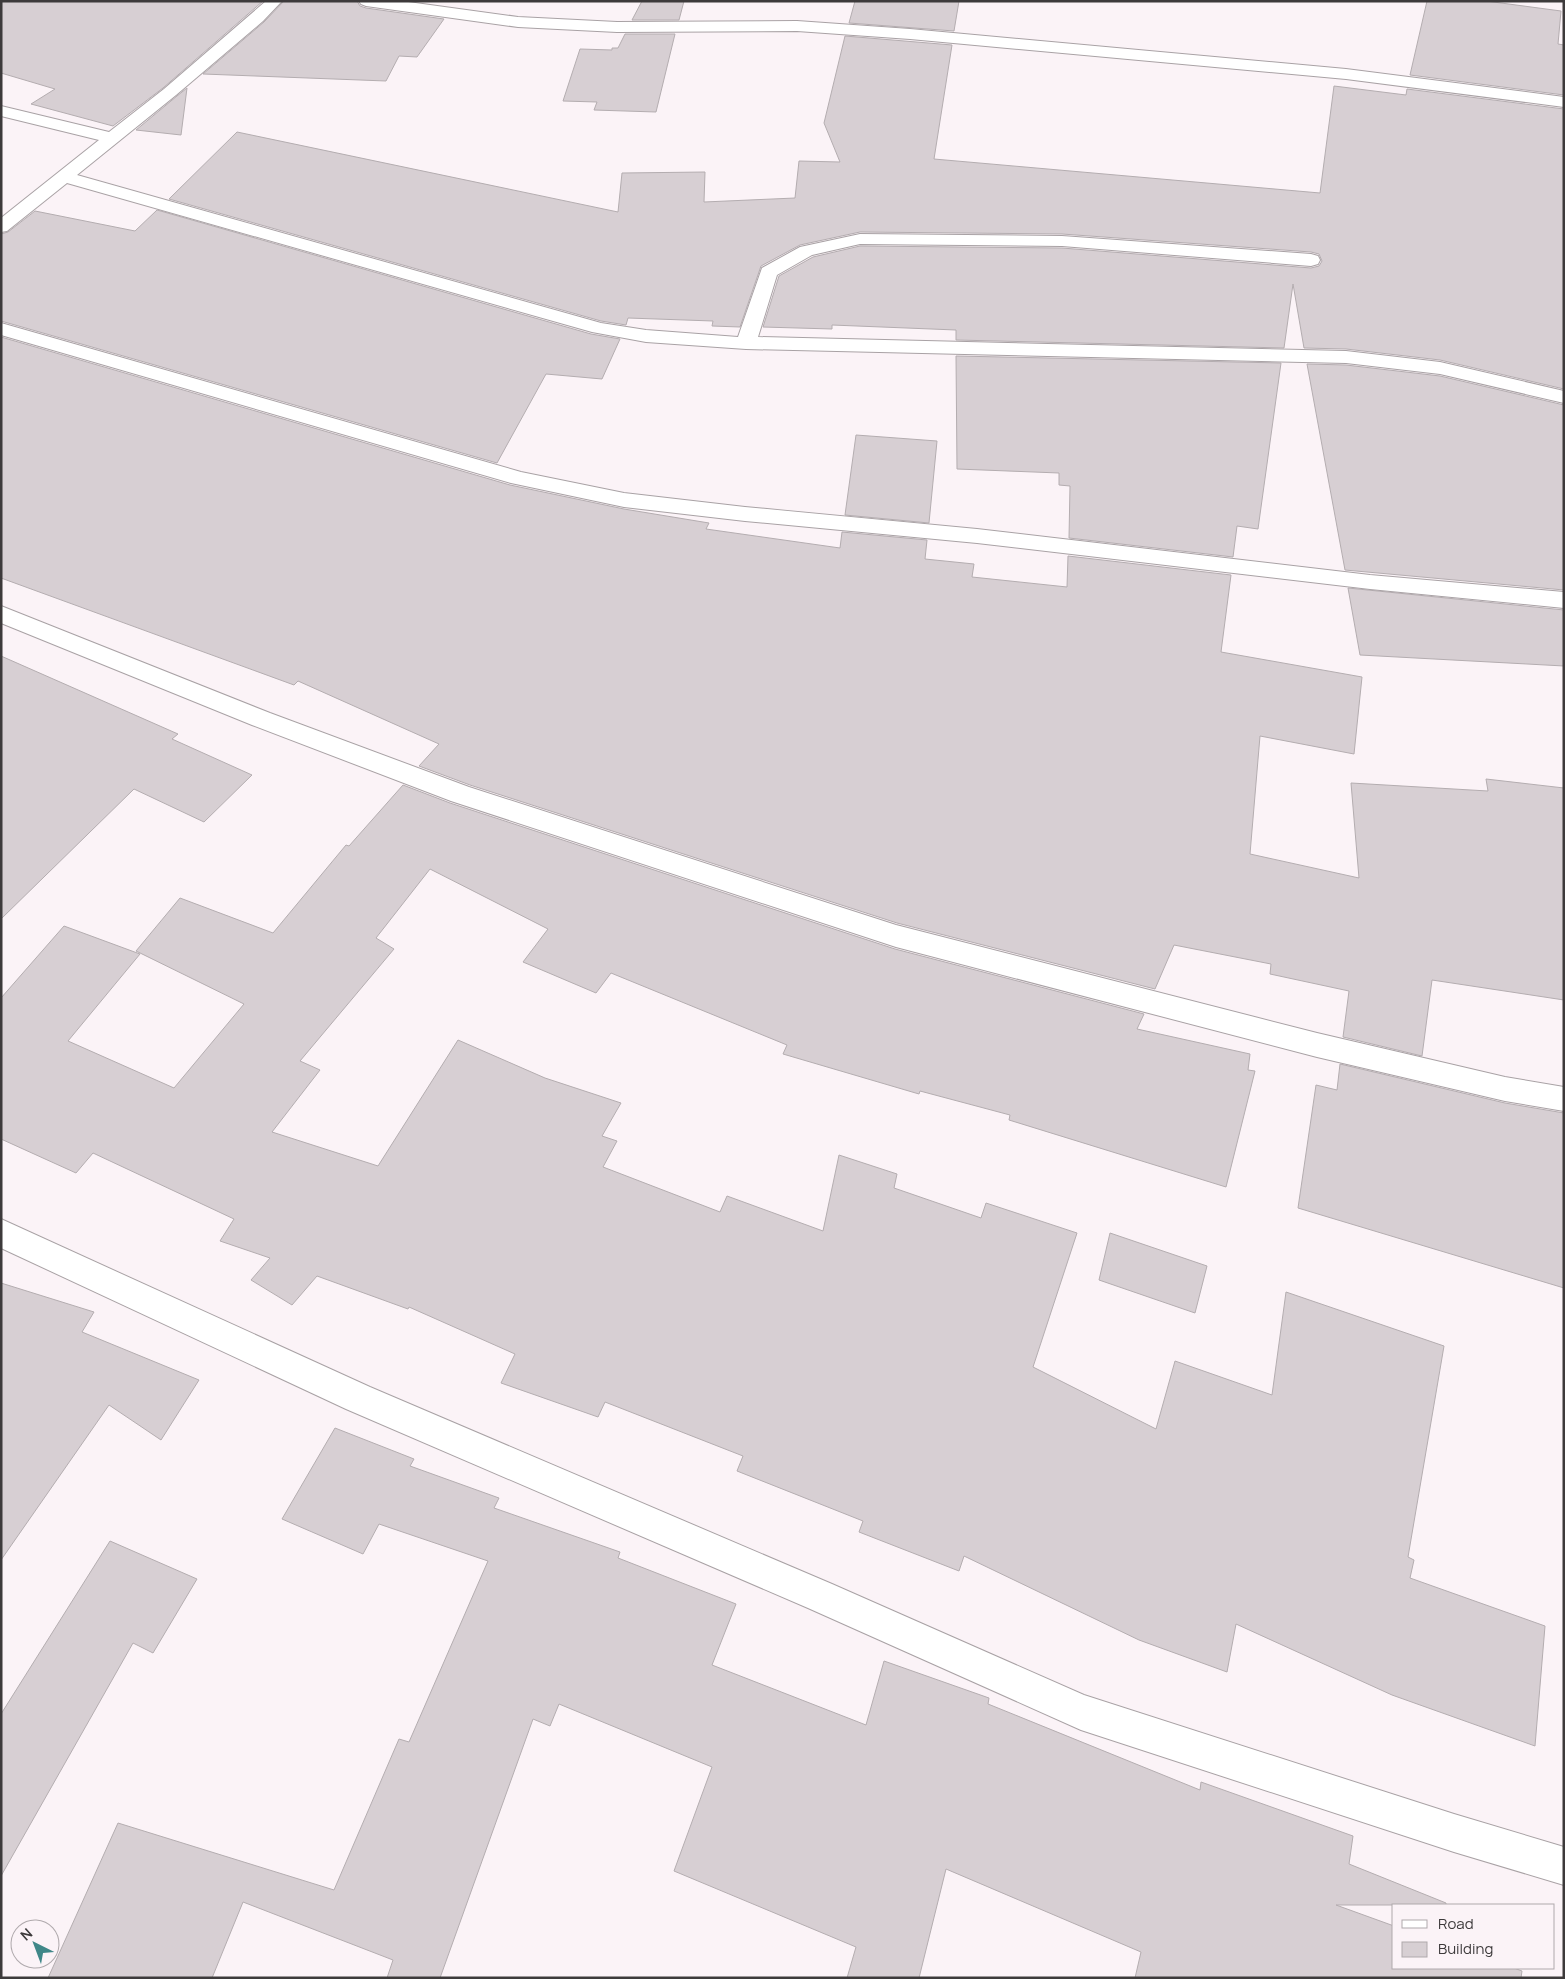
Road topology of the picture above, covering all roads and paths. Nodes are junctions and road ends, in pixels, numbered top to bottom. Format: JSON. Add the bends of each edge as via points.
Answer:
{"nodes":[{"id":1,"x":275,"y":1,"type":"edge"},
{"id":2,"x":366,"y":1,"type":"edge"},
{"id":3,"x":1564,"y":102,"type":"edge"},
{"id":4,"x":1,"y":110,"type":"edge"},
{"id":5,"x":112,"y":138,"type":"junction"},
{"id":6,"x":64,"y":177,"type":"junction"},
{"id":7,"x":1,"y":227,"type":"edge"},
{"id":8,"x":1311,"y":260,"type":"dead end"},
{"id":9,"x":1,"y":329,"type":"edge"},
{"id":10,"x":746,"y":343,"type":"junction"},
{"id":11,"x":1564,"y":397,"type":"edge"},
{"id":12,"x":1564,"y":600,"type":"edge"},
{"id":13,"x":1,"y":614,"type":"edge"},
{"id":14,"x":1564,"y":1099,"type":"edge"},
{"id":15,"x":1,"y":1233,"type":"edge"},
{"id":16,"x":1564,"y":1866,"type":"edge"}],
"edges":[{"from":1,"to":5,"type":"street"},
{"from":2,"to":3,"type":"street","via":[[518,22],[617,27],[797,26],[910,34],[1346,74]]},
{"from":4,"to":5,"type":"street"},
{"from":5,"to":6,"type":"street"},
{"from":6,"to":7,"type":"street"},
{"from":6,"to":10,"type":"street","via":[[599,328],[646,336]]},
{"from":8,"to":10,"type":"street","via":[[1062,241],[860,239],[806,251],[769,272]]},
{"from":9,"to":12,"type":"street","via":[[509,476],[624,500],[977,536],[1370,582]]},
{"from":10,"to":11,"type":"street","via":[[1346,357],[1440,368]]},
{"from":13,"to":14,"type":"street","via":[[261,719],[460,794],[896,936],[1317,1045],[1505,1089]]},
{"from":15,"to":16,"type":"street","via":[[358,1398],[1081,1712]]}]}
